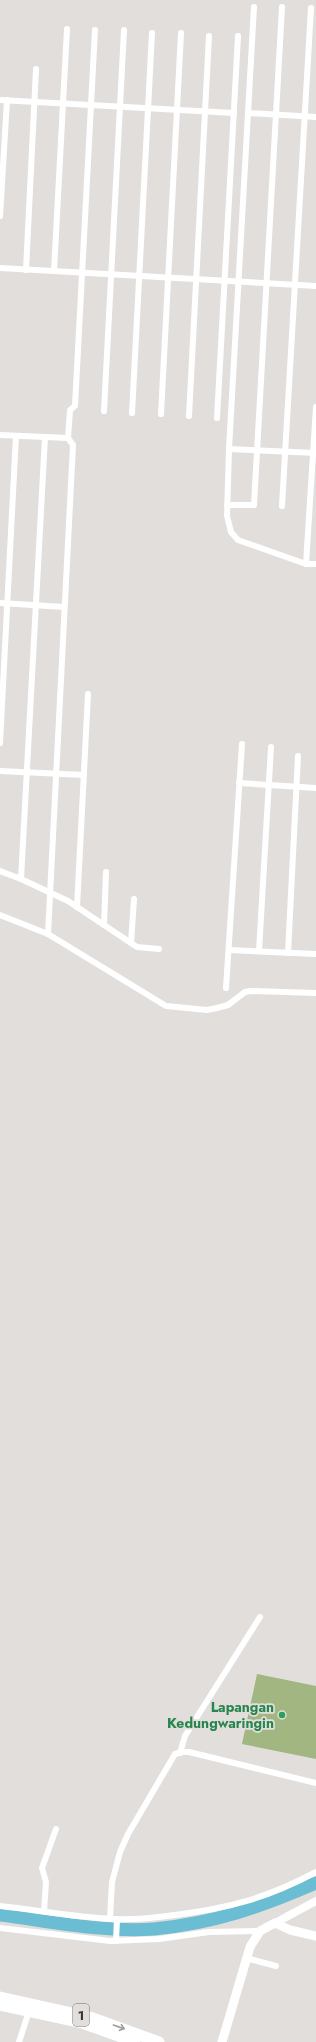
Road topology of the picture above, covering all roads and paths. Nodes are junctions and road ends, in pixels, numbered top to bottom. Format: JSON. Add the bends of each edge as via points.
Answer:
{"nodes":[{"id":1,"x":254,"y":7,"type":"dead end"},
{"id":2,"x":282,"y":7,"type":"dead end"},
{"id":3,"x":311,"y":8,"type":"dead end"},
{"id":4,"x":67,"y":29,"type":"dead end"},
{"id":5,"x":95,"y":30,"type":"dead end"},
{"id":6,"x":124,"y":30,"type":"dead end"},
{"id":7,"x":152,"y":33,"type":"dead end"},
{"id":8,"x":180,"y":33,"type":"dead end"},
{"id":9,"x":209,"y":36,"type":"dead end"},
{"id":10,"x":238,"y":36,"type":"dead end"},
{"id":11,"x":36,"y":70,"type":"dead end"},
{"id":12,"x":0,"y":100,"type":"edge"},
{"id":13,"x":7,"y":100,"type":"junction"},
{"id":14,"x":35,"y":102,"type":"junction"},
{"id":15,"x":63,"y":104,"type":"junction"},
{"id":16,"x":91,"y":105,"type":"junction"},
{"id":17,"x":120,"y":107,"type":"junction"},
{"id":18,"x":148,"y":108,"type":"junction"},
{"id":19,"x":176,"y":110,"type":"junction"},
{"id":20,"x":205,"y":112,"type":"junction"},
{"id":21,"x":234,"y":113,"type":"junction"},
{"id":22,"x":248,"y":113,"type":"junction"},
{"id":23,"x":276,"y":115,"type":"junction"},
{"id":24,"x":304,"y":116,"type":"junction"},
{"id":25,"x":316,"y":117,"type":"edge"},
{"id":26,"x":0,"y":216,"type":"edge"},
{"id":27,"x":0,"y":268,"type":"edge"},
{"id":28,"x":26,"y":270,"type":"junction"},
{"id":29,"x":54,"y":271,"type":"junction"},
{"id":30,"x":82,"y":273,"type":"junction"},
{"id":31,"x":111,"y":274,"type":"junction"},
{"id":32,"x":139,"y":276,"type":"junction"},
{"id":33,"x":168,"y":278,"type":"junction"},
{"id":34,"x":196,"y":279,"type":"junction"},
{"id":35,"x":224,"y":281,"type":"junction"},
{"id":36,"x":238,"y":281,"type":"junction"},
{"id":37,"x":267,"y":283,"type":"junction"},
{"id":38,"x":295,"y":285,"type":"junction"},
{"id":39,"x":316,"y":286,"type":"edge"},
{"id":40,"x":316,"y":407,"type":"edge"},
{"id":41,"x":104,"y":411,"type":"dead end"},
{"id":42,"x":132,"y":413,"type":"dead end"},
{"id":43,"x":161,"y":414,"type":"dead end"},
{"id":44,"x":189,"y":416,"type":"dead end"},
{"id":45,"x":217,"y":418,"type":"dead end"},
{"id":46,"x":0,"y":435,"type":"edge"},
{"id":47,"x":16,"y":436,"type":"junction"},
{"id":48,"x":45,"y":437,"type":"junction"},
{"id":49,"x":68,"y":438,"type":"junction"},
{"id":50,"x":229,"y":449,"type":"junction"},
{"id":51,"x":258,"y":450,"type":"junction"},
{"id":52,"x":285,"y":452,"type":"junction"},
{"id":53,"x":315,"y":453,"type":"edge"},
{"id":54,"x":227,"y":505,"type":"junction"},
{"id":55,"x":282,"y":506,"type":"dead end"},
{"id":56,"x":306,"y":564,"type":"junction"},
{"id":57,"x":316,"y":564,"type":"edge"},
{"id":58,"x":0,"y":603,"type":"edge"},
{"id":59,"x":8,"y":604,"type":"junction"},
{"id":60,"x":36,"y":605,"type":"junction"},
{"id":61,"x":64,"y":606,"type":"junction"},
{"id":62,"x":88,"y":694,"type":"dead end"},
{"id":63,"x":0,"y":743,"type":"edge"},
{"id":64,"x":242,"y":744,"type":"dead end"},
{"id":65,"x":271,"y":747,"type":"dead end"},
{"id":66,"x":298,"y":756,"type":"dead end"},
{"id":67,"x":0,"y":771,"type":"edge"},
{"id":68,"x":27,"y":772,"type":"junction"},
{"id":69,"x":56,"y":774,"type":"junction"},
{"id":70,"x":84,"y":775,"type":"junction"},
{"id":71,"x":239,"y":783,"type":"junction"},
{"id":72,"x":268,"y":785,"type":"junction"},
{"id":73,"x":296,"y":786,"type":"junction"},
{"id":74,"x":316,"y":788,"type":"edge"},
{"id":75,"x":0,"y":871,"type":"edge"},
{"id":76,"x":106,"y":872,"type":"dead end"},
{"id":77,"x":21,"y":879,"type":"junction"},
{"id":78,"x":50,"y":892,"type":"junction"},
{"id":79,"x":134,"y":899,"type":"dead end"},
{"id":80,"x":77,"y":907,"type":"junction"},
{"id":81,"x":0,"y":915,"type":"edge"},
{"id":82,"x":104,"y":925,"type":"junction"},
{"id":83,"x":48,"y":934,"type":"junction"},
{"id":84,"x":131,"y":942,"type":"junction"},
{"id":85,"x":160,"y":948,"type":"dead end"},
{"id":86,"x":229,"y":950,"type":"junction"},
{"id":87,"x":259,"y":951,"type":"junction"},
{"id":88,"x":288,"y":953,"type":"junction"},
{"id":89,"x":316,"y":954,"type":"edge"},
{"id":90,"x":226,"y":988,"type":"dead end"},
{"id":91,"x":316,"y":993,"type":"edge"},
{"id":92,"x":260,"y":1617,"type":"dead end"},
{"id":93,"x":180,"y":1753,"type":"junction"},
{"id":94,"x":316,"y":1783,"type":"edge"},
{"id":95,"x":56,"y":1829,"type":"dead end"},
{"id":96,"x":316,"y":1872,"type":"edge"},
{"id":97,"x":316,"y":1901,"type":"edge"},
{"id":98,"x":0,"y":1906,"type":"edge"},
{"id":99,"x":44,"y":1911,"type":"junction"},
{"id":100,"x":115,"y":1921,"type":"junction"},
{"id":101,"x":274,"y":1923,"type":"junction"},
{"id":102,"x":0,"y":1928,"type":"edge"},
{"id":103,"x":260,"y":1931,"type":"junction"},
{"id":104,"x":316,"y":1936,"type":"edge"},
{"id":105,"x":116,"y":1938,"type":"junction"},
{"id":106,"x":246,"y":1958,"type":"junction"},
{"id":107,"x":276,"y":1966,"type":"dead end"},
{"id":108,"x":0,"y":1997,"type":"edge"},
{"id":109,"x":0,"y":2005,"type":"edge"},
{"id":110,"x":29,"y":2011,"type":"junction"},
{"id":111,"x":19,"y":2042,"type":"edge"},
{"id":112,"x":135,"y":2042,"type":"edge"},
{"id":113,"x":159,"y":2042,"type":"edge"},
{"id":114,"x":222,"y":2042,"type":"edge"}],
"edges":[{"from":1,"to":22,"type":"street"},
{"from":2,"to":23,"type":"street"},
{"from":3,"to":24,"type":"street"},
{"from":4,"to":15,"type":"street"},
{"from":5,"to":16,"type":"street"},
{"from":6,"to":17,"type":"street"},
{"from":7,"to":18,"type":"street"},
{"from":8,"to":19,"type":"street"},
{"from":9,"to":20,"type":"street"},
{"from":10,"to":21,"type":"street"},
{"from":11,"to":14,"type":"street"},
{"from":12,"to":13,"type":"street"},
{"from":13,"to":14,"type":"street"},
{"from":13,"to":26,"type":"street"},
{"from":14,"to":15,"type":"street"},
{"from":14,"to":28,"type":"street"},
{"from":15,"to":16,"type":"street"},
{"from":15,"to":29,"type":"street"},
{"from":16,"to":17,"type":"street"},
{"from":16,"to":30,"type":"street"},
{"from":17,"to":18,"type":"street"},
{"from":17,"to":31,"type":"street"},
{"from":18,"to":19,"type":"street"},
{"from":18,"to":32,"type":"street"},
{"from":19,"to":20,"type":"street"},
{"from":19,"to":33,"type":"street"},
{"from":20,"to":21,"type":"street"},
{"from":20,"to":34,"type":"street"},
{"from":21,"to":35,"type":"street"},
{"from":22,"to":23,"type":"street"},
{"from":22,"to":36,"type":"street"},
{"from":23,"to":24,"type":"street"},
{"from":23,"to":37,"type":"street"},
{"from":24,"to":25,"type":"street"},
{"from":24,"to":38,"type":"street"},
{"from":27,"to":28,"type":"street"},
{"from":28,"to":29,"type":"street"},
{"from":29,"to":30,"type":"street"},
{"from":30,"to":31,"type":"street"},
{"from":30,"to":49,"type":"street","via":[[75,406],[70,410]]},
{"from":31,"to":32,"type":"street"},
{"from":31,"to":41,"type":"street"},
{"from":32,"to":33,"type":"street"},
{"from":32,"to":42,"type":"street"},
{"from":33,"to":34,"type":"street"},
{"from":33,"to":43,"type":"street"},
{"from":34,"to":35,"type":"street"},
{"from":34,"to":44,"type":"street"},
{"from":35,"to":36,"type":"street"},
{"from":35,"to":45,"type":"street"},
{"from":36,"to":37,"type":"street"},
{"from":36,"to":50,"type":"street"},
{"from":37,"to":38,"type":"street"},
{"from":37,"to":51,"type":"street"},
{"from":38,"to":39,"type":"street"},
{"from":38,"to":52,"type":"street"},
{"from":40,"to":53,"type":"street"},
{"from":46,"to":47,"type":"street"},
{"from":47,"to":48,"type":"street"},
{"from":47,"to":59,"type":"street"},
{"from":48,"to":49,"type":"street"},
{"from":48,"to":60,"type":"street"},
{"from":49,"to":61,"type":"street","via":[[73,445]]},
{"from":50,"to":51,"type":"street"},
{"from":50,"to":54,"type":"street"},
{"from":51,"to":52,"type":"street"},
{"from":51,"to":54,"type":"street","via":[[254,505]]},
{"from":52,"to":53,"type":"street"},
{"from":52,"to":55,"type":"street"},
{"from":53,"to":56,"type":"street"},
{"from":54,"to":56,"type":"street","via":[[229,527],[238,540]]},
{"from":56,"to":57,"type":"street"},
{"from":58,"to":59,"type":"street"},
{"from":59,"to":60,"type":"street"},
{"from":59,"to":63,"type":"street"},
{"from":60,"to":61,"type":"street"},
{"from":60,"to":68,"type":"street"},
{"from":61,"to":69,"type":"street"},
{"from":62,"to":70,"type":"street"},
{"from":64,"to":71,"type":"street"},
{"from":65,"to":72,"type":"street"},
{"from":66,"to":73,"type":"street"},
{"from":67,"to":68,"type":"street"},
{"from":68,"to":69,"type":"street"},
{"from":68,"to":77,"type":"street"},
{"from":69,"to":70,"type":"street"},
{"from":69,"to":78,"type":"street"},
{"from":70,"to":80,"type":"street"},
{"from":71,"to":72,"type":"street"},
{"from":71,"to":86,"type":"street"},
{"from":72,"to":73,"type":"street"},
{"from":72,"to":87,"type":"street"},
{"from":73,"to":74,"type":"street"},
{"from":73,"to":88,"type":"street"},
{"from":75,"to":77,"type":"street"},
{"from":76,"to":82,"type":"street"},
{"from":77,"to":78,"type":"street"},
{"from":78,"to":80,"type":"street"},
{"from":78,"to":83,"type":"street"},
{"from":79,"to":84,"type":"street"},
{"from":80,"to":82,"type":"street"},
{"from":81,"to":83,"type":"street"},
{"from":82,"to":84,"type":"street"},
{"from":83,"to":91,"type":"street","via":[[166,1006],[217,1008],[228,1005],[245,992],[251,991]]},
{"from":84,"to":85,"type":"street","via":[[137,947]]},
{"from":86,"to":87,"type":"street"},
{"from":86,"to":90,"type":"street"},
{"from":87,"to":88,"type":"street"},
{"from":88,"to":89,"type":"street"},
{"from":92,"to":93,"type":"street","via":[[185,1736]]},
{"from":93,"to":94,"type":"street","via":[[189,1752]]},
{"from":93,"to":100,"type":"street","via":[[174,1756],[120,1852],[112,1882]]},
{"from":95,"to":99,"type":"street","via":[[42,1868],[46,1882]]},
{"from":96,"to":100,"type":"street","via":[[279,1890],[237,1905],[210,1911]]},
{"from":97,"to":101,"type":"street"},
{"from":98,"to":99,"type":"street"},
{"from":99,"to":100,"type":"street"},
{"from":100,"to":105,"type":"street"},
{"from":101,"to":103,"type":"main road"},
{"from":101,"to":104,"type":"main road"},
{"from":102,"to":105,"type":"street"},
{"from":103,"to":105,"type":"street","via":[[209,1932],[159,1939]]},
{"from":103,"to":106,"type":"main road"},
{"from":106,"to":107,"type":"street"},
{"from":106,"to":114,"type":"main road"},
{"from":108,"to":113,"type":"highway","number":"1","one_way":true,"via":[[90,2017]]},
{"from":109,"to":110,"type":"highway","number":"1"},
{"from":110,"to":111,"type":"street"},
{"from":110,"to":112,"type":"highway","number":"1","via":[[82,2023]]}]}
